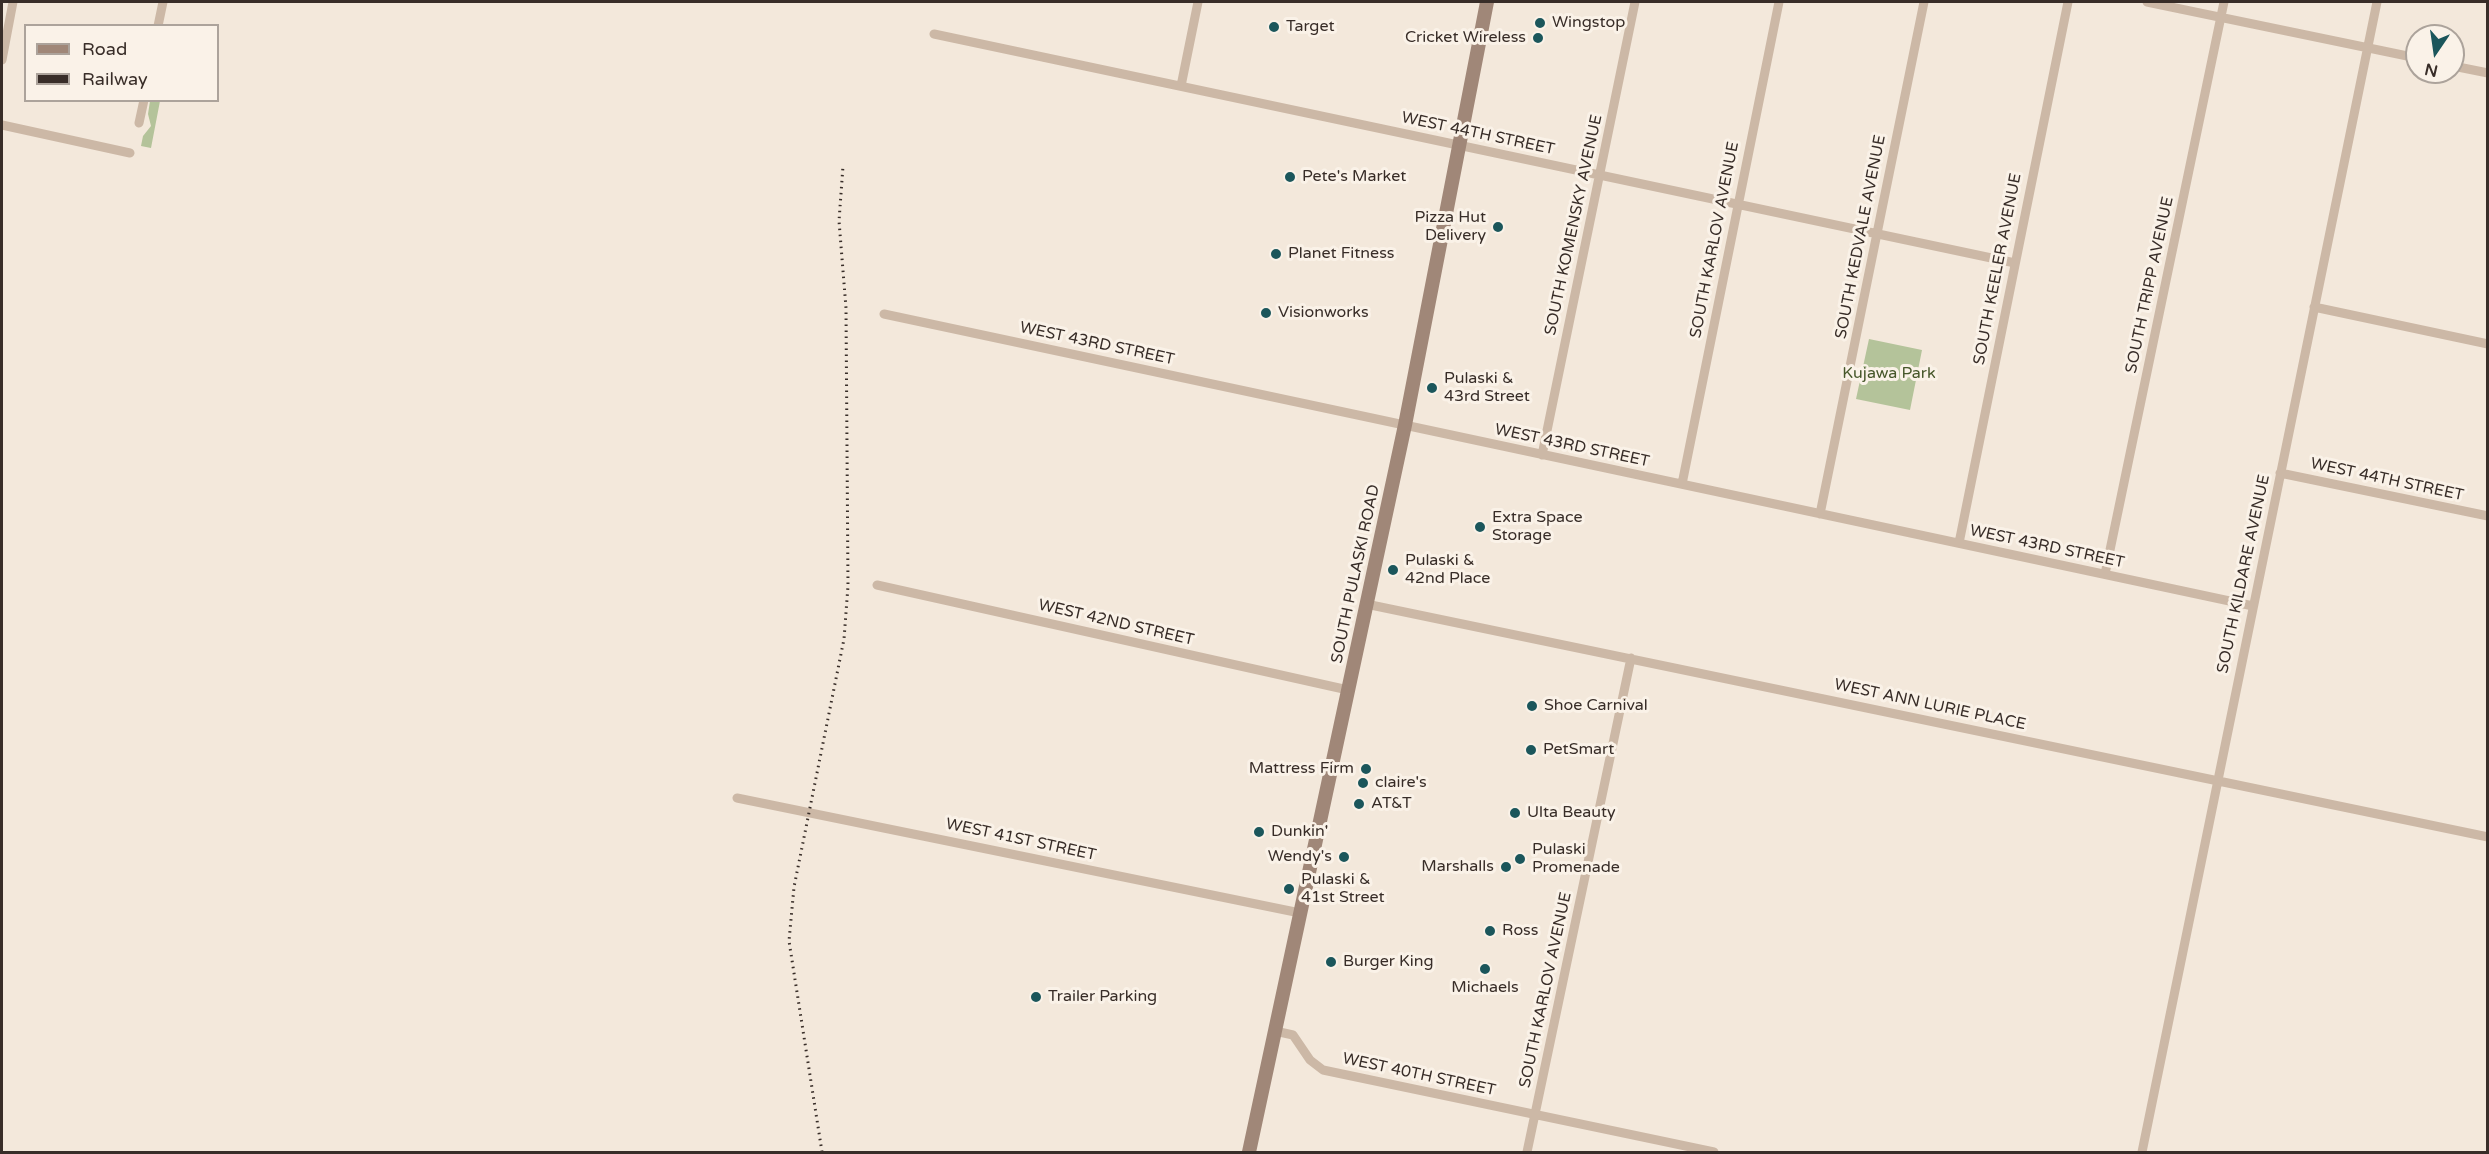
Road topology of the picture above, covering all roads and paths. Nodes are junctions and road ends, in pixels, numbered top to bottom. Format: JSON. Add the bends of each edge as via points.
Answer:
{"nodes":[{"id":1,"x":13,"y":2,"type":"edge"},
{"id":2,"x":163,"y":2,"type":"edge"},
{"id":3,"x":1198,"y":2,"type":"edge"},
{"id":4,"x":1487,"y":2,"type":"edge"},
{"id":5,"x":1635,"y":2,"type":"edge"},
{"id":6,"x":1779,"y":2,"type":"edge"},
{"id":7,"x":1924,"y":2,"type":"edge"},
{"id":8,"x":2068,"y":2,"type":"edge"},
{"id":9,"x":2147,"y":2,"type":"edge"},
{"id":10,"x":2224,"y":2,"type":"edge"},
{"id":11,"x":2377,"y":2,"type":"edge"},
{"id":12,"x":2220,"y":17,"type":"junction"},
{"id":13,"x":158,"y":24,"type":"edge"},
{"id":14,"x":934,"y":34,"type":"dead end"},
{"id":15,"x":2367,"y":48,"type":"junction"},
{"id":16,"x":2405,"y":56,"type":"edge"},
{"id":17,"x":2,"y":60,"type":"edge"},
{"id":18,"x":2465,"y":68,"type":"edge"},
{"id":19,"x":2487,"y":73,"type":"edge"},
{"id":20,"x":1181,"y":86,"type":"junction"},
{"id":21,"x":144,"y":102,"type":"edge"},
{"id":22,"x":139,"y":123,"type":"dead end"},
{"id":23,"x":2,"y":125,"type":"edge"},
{"id":24,"x":1460,"y":145,"type":"junction"},
{"id":25,"x":130,"y":153,"type":"dead end"},
{"id":26,"x":1599,"y":175,"type":"junction"},
{"id":27,"x":1737,"y":204,"type":"junction"},
{"id":28,"x":1877,"y":234,"type":"junction"},
{"id":29,"x":2015,"y":263,"type":"junction"},
{"id":30,"x":2314,"y":307,"type":"junction"},
{"id":31,"x":884,"y":314,"type":"dead end"},
{"id":32,"x":2487,"y":344,"type":"edge"},
{"id":33,"x":1405,"y":425,"type":"junction"},
{"id":34,"x":1542,"y":454,"type":"junction"},
{"id":35,"x":2280,"y":473,"type":"junction"},
{"id":36,"x":1682,"y":484,"type":"junction"},
{"id":37,"x":1820,"y":514,"type":"junction"},
{"id":38,"x":2487,"y":516,"type":"edge"},
{"id":39,"x":1959,"y":543,"type":"junction"},
{"id":40,"x":2105,"y":574,"type":"junction"},
{"id":41,"x":877,"y":585,"type":"dead end"},
{"id":42,"x":1366,"y":603,"type":"junction"},
{"id":43,"x":2253,"y":606,"type":"junction"},
{"id":44,"x":1631,"y":658,"type":"junction"},
{"id":45,"x":1348,"y":690,"type":"junction"},
{"id":46,"x":2217,"y":781,"type":"junction"},
{"id":47,"x":736,"y":798,"type":"dead end"},
{"id":48,"x":2487,"y":837,"type":"edge"},
{"id":49,"x":1300,"y":913,"type":"junction"},
{"id":50,"x":1275,"y":1031,"type":"junction"},
{"id":51,"x":1535,"y":1114,"type":"junction"},
{"id":52,"x":1249,"y":1152,"type":"edge"},
{"id":53,"x":1527,"y":1152,"type":"edge"},
{"id":54,"x":1714,"y":1152,"type":"edge"},
{"id":55,"x":2142,"y":1152,"type":"edge"}],
"edges":[{"from":1,"to":17,"type":"street"},
{"from":2,"to":13,"type":"street"},
{"from":3,"to":20,"type":"street"},
{"from":4,"to":24,"type":"main road","name":"SOUTH PULASKI ROAD"},
{"from":5,"to":26,"type":"street","name":"SOUTH KOMENSKY AVENUE"},
{"from":6,"to":27,"type":"street","name":"SOUTH KARLOV AVENUE"},
{"from":7,"to":28,"type":"street","name":"SOUTH KEDVALE AVENUE"},
{"from":8,"to":29,"type":"street","name":"SOUTH KEELER AVENUE"},
{"from":9,"to":12,"type":"street"},
{"from":10,"to":12,"type":"street","name":"SOUTH TRIPP AVENUE"},
{"from":11,"to":15,"type":"street","name":"SOUTH KILDARE AVENUE"},
{"from":12,"to":15,"type":"street"},
{"from":12,"to":40,"type":"street","name":"SOUTH TRIPP AVENUE"},
{"from":14,"to":20,"type":"street","name":"WEST 44TH STREET"},
{"from":15,"to":16,"type":"street"},
{"from":15,"to":30,"type":"street","name":"SOUTH KILDARE AVENUE"},
{"from":18,"to":19,"type":"street"},
{"from":20,"to":24,"type":"street","name":"WEST 44TH STREET"},
{"from":21,"to":22,"type":"street"},
{"from":23,"to":25,"type":"street"},
{"from":24,"to":26,"type":"street","name":"WEST 44TH STREET"},
{"from":24,"to":33,"type":"main road","name":"SOUTH PULASKI ROAD"},
{"from":26,"to":27,"type":"street","name":"WEST 44TH STREET"},
{"from":26,"to":34,"type":"street","name":"SOUTH KOMENSKY AVENUE"},
{"from":27,"to":28,"type":"street","name":"WEST 44TH STREET"},
{"from":27,"to":36,"type":"street","name":"SOUTH KARLOV AVENUE"},
{"from":28,"to":29,"type":"street","name":"WEST 44TH STREET"},
{"from":28,"to":37,"type":"street","name":"SOUTH KEDVALE AVENUE"},
{"from":29,"to":39,"type":"street","name":"SOUTH KEELER AVENUE"},
{"from":30,"to":32,"type":"street"},
{"from":30,"to":35,"type":"street","name":"SOUTH KILDARE AVENUE"},
{"from":31,"to":33,"type":"street","name":"WEST 43RD STREET"},
{"from":33,"to":34,"type":"street","name":"WEST 43RD STREET"},
{"from":33,"to":42,"type":"main road","name":"SOUTH PULASKI ROAD"},
{"from":34,"to":36,"type":"street","name":"WEST 43RD STREET"},
{"from":35,"to":38,"type":"street","name":"WEST 44TH STREET"},
{"from":35,"to":43,"type":"street","name":"SOUTH KILDARE AVENUE"},
{"from":36,"to":37,"type":"street","name":"WEST 43RD STREET"},
{"from":37,"to":39,"type":"street","name":"WEST 43RD STREET"},
{"from":39,"to":40,"type":"street","name":"WEST 43RD STREET"},
{"from":40,"to":43,"type":"street","name":"WEST 43RD STREET"},
{"from":41,"to":45,"type":"street","name":"WEST 42ND STREET"},
{"from":42,"to":44,"type":"street","name":"WEST ANN LURIE PLACE"},
{"from":42,"to":45,"type":"main road","name":"SOUTH PULASKI ROAD"},
{"from":43,"to":46,"type":"street","name":"SOUTH KILDARE AVENUE"},
{"from":44,"to":46,"type":"street","name":"WEST ANN LURIE PLACE"},
{"from":44,"to":51,"type":"street","name":"SOUTH KARLOV AVENUE"},
{"from":45,"to":49,"type":"main road","name":"SOUTH PULASKI ROAD"},
{"from":46,"to":48,"type":"street","name":"WEST ANN LURIE PLACE"},
{"from":46,"to":55,"type":"street","name":"SOUTH KILDARE AVENUE"},
{"from":47,"to":49,"type":"street","name":"WEST 41ST STREET"},
{"from":49,"to":50,"type":"main road","name":"SOUTH PULASKI ROAD"},
{"from":50,"to":51,"type":"street","name":"WEST 40TH STREET","via":[[1293,1035],[1310,1060],[1323,1070]]},
{"from":50,"to":52,"type":"main road","name":"SOUTH PULASKI ROAD"},
{"from":51,"to":53,"type":"street","name":"SOUTH KARLOV AVENUE"},
{"from":51,"to":54,"type":"street","name":"WEST 40TH STREET"}]}
